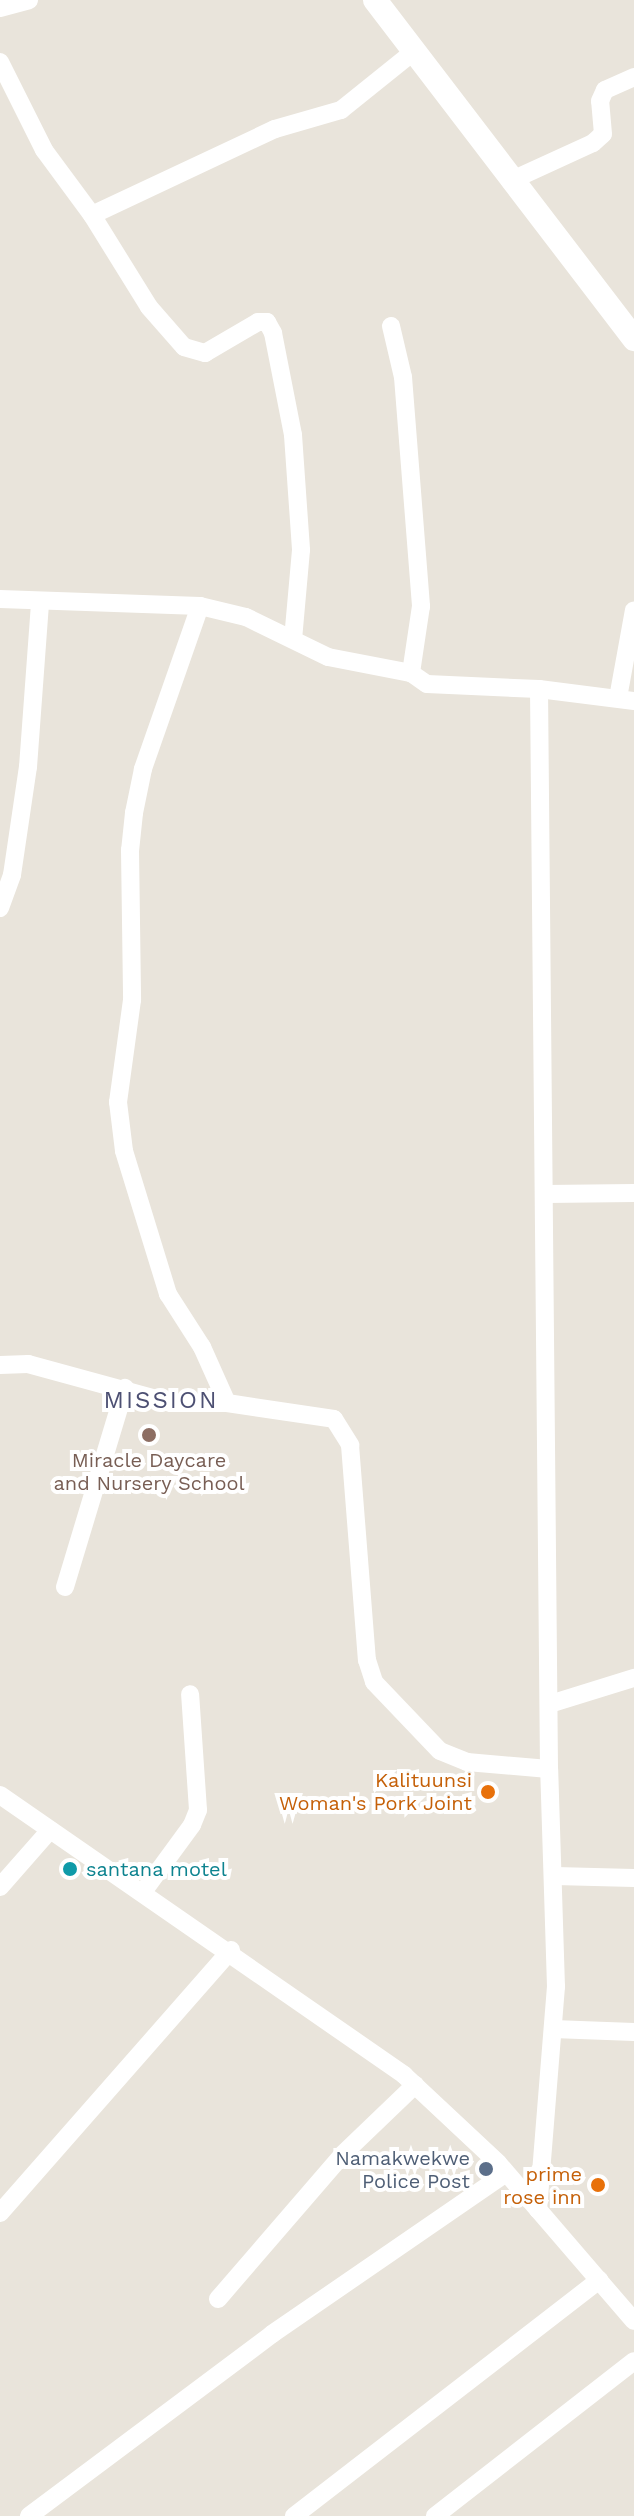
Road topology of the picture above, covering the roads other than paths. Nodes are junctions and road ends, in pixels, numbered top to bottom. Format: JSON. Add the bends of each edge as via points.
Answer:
{"nodes":[{"id":1,"x":29,"y":0,"type":"edge"},
{"id":2,"x":375,"y":0,"type":"edge"},
{"id":3,"x":0,"y":8,"type":"edge"},
{"id":4,"x":412,"y":53,"type":"junction"},
{"id":5,"x":0,"y":62,"type":"edge"},
{"id":6,"x":634,"y":77,"type":"edge"},
{"id":7,"x":510,"y":181,"type":"junction"},
{"id":8,"x":92,"y":215,"type":"junction"},
{"id":9,"x":391,"y":326,"type":"dead end"},
{"id":10,"x":634,"y":339,"type":"edge"},
{"id":11,"x":0,"y":599,"type":"edge"},
{"id":12,"x":40,"y":603,"type":"junction"},
{"id":13,"x":200,"y":606,"type":"junction"},
{"id":14,"x":634,"y":610,"type":"edge"},
{"id":15,"x":293,"y":639,"type":"junction"},
{"id":16,"x":411,"y":673,"type":"junction"},
{"id":17,"x":539,"y":689,"type":"junction"},
{"id":18,"x":626,"y":699,"type":"edge"},
{"id":19,"x":0,"y":908,"type":"edge"},
{"id":20,"x":634,"y":1193,"type":"edge"},
{"id":21,"x":546,"y":1194,"type":"junction"},
{"id":22,"x":0,"y":1365,"type":"edge"},
{"id":23,"x":125,"y":1388,"type":"junction"},
{"id":24,"x":227,"y":1403,"type":"junction"},
{"id":25,"x":65,"y":1587,"type":"dead end"},
{"id":26,"x":634,"y":1678,"type":"edge"},
{"id":27,"x":190,"y":1694,"type":"dead end"},
{"id":28,"x":553,"y":1703,"type":"junction"},
{"id":29,"x":549,"y":1769,"type":"junction"},
{"id":30,"x":0,"y":1795,"type":"edge"},
{"id":31,"x":50,"y":1830,"type":"junction"},
{"id":32,"x":555,"y":1876,"type":"junction"},
{"id":33,"x":634,"y":1878,"type":"edge"},
{"id":34,"x":0,"y":1887,"type":"edge"},
{"id":35,"x":143,"y":1892,"type":"junction"},
{"id":36,"x":231,"y":1950,"type":"junction"},
{"id":37,"x":553,"y":2029,"type":"junction"},
{"id":38,"x":634,"y":2032,"type":"edge"},
{"id":39,"x":415,"y":2085,"type":"junction"},
{"id":40,"x":506,"y":2173,"type":"junction"},
{"id":41,"x":538,"y":2210,"type":"junction"},
{"id":42,"x":0,"y":2213,"type":"edge"},
{"id":43,"x":599,"y":2280,"type":"junction"},
{"id":44,"x":218,"y":2299,"type":"dead end"},
{"id":45,"x":634,"y":2321,"type":"edge"},
{"id":46,"x":634,"y":2361,"type":"edge"},
{"id":47,"x":29,"y":2516,"type":"edge"},
{"id":48,"x":294,"y":2516,"type":"edge"},
{"id":49,"x":435,"y":2516,"type":"edge"}],
"edges":[{"from":1,"to":3,"type":"street"},
{"from":2,"to":4,"type":"street"},
{"from":4,"to":7,"type":"street"},
{"from":4,"to":8,"type":"street","via":[[341,110],[275,129]]},
{"from":5,"to":8,"type":"street","via":[[44,150]]},
{"from":6,"to":7,"type":"street","via":[[605,90],[600,101],[603,134],[593,143]]},
{"from":7,"to":10,"type":"street"},
{"from":8,"to":15,"type":"street","via":[[149,307],[184,347],[205,353],[258,322],[267,322],[273,333],[293,435],[301,550]]},
{"from":9,"to":16,"type":"street","via":[[403,377],[421,606]]},
{"from":11,"to":12,"type":"street"},
{"from":12,"to":13,"type":"street"},
{"from":12,"to":19,"type":"street","via":[[28,767],[12,875]]},
{"from":13,"to":15,"type":"street","via":[[246,617]]},
{"from":13,"to":24,"type":"street","via":[[143,769],[134,813],[132,1000],[118,1102],[124,1151],[168,1294],[202,1347]]},
{"from":14,"to":18,"type":"street"},
{"from":15,"to":16,"type":"street","via":[[328,657]]},
{"from":16,"to":17,"type":"street","via":[[427,684],[443,686]]},
{"from":17,"to":18,"type":"street"},
{"from":17,"to":21,"type":"street"},
{"from":20,"to":21,"type":"street"},
{"from":21,"to":28,"type":"street"},
{"from":22,"to":23,"type":"street","via":[[28,1364]]},
{"from":23,"to":24,"type":"street","via":[[171,1403]]},
{"from":23,"to":25,"type":"street"},
{"from":24,"to":29,"type":"street","via":[[334,1419],[344,1431],[350,1445],[367,1660],[374,1682],[417,1731],[440,1751],[467,1762]]},
{"from":26,"to":28,"type":"street"},
{"from":27,"to":35,"type":"street","via":[[198,1810]]},
{"from":28,"to":29,"type":"street"},
{"from":29,"to":32,"type":"street"},
{"from":30,"to":31,"type":"street"},
{"from":31,"to":34,"type":"street"},
{"from":31,"to":35,"type":"street"},
{"from":32,"to":33,"type":"street"},
{"from":32,"to":37,"type":"street"},
{"from":35,"to":36,"type":"street"},
{"from":36,"to":39,"type":"street"},
{"from":36,"to":42,"type":"street"},
{"from":37,"to":38,"type":"street"},
{"from":37,"to":41,"type":"street"},
{"from":39,"to":40,"type":"street"},
{"from":39,"to":44,"type":"street","via":[[343,2154]]},
{"from":40,"to":41,"type":"street"},
{"from":40,"to":47,"type":"street","via":[[272,2334]]},
{"from":41,"to":43,"type":"street"},
{"from":43,"to":45,"type":"street"},
{"from":43,"to":48,"type":"street"},
{"from":46,"to":49,"type":"street"}]}
